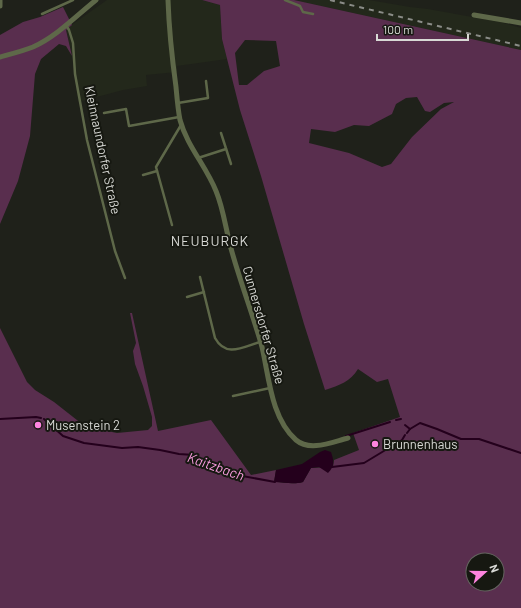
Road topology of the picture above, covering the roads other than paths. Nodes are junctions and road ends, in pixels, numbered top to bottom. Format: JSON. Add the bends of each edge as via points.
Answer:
{"nodes":[{"id":1,"x":0,"y":0,"type":"edge"},
{"id":2,"x":73,"y":0,"type":"edge"},
{"id":3,"x":96,"y":0,"type":"edge"},
{"id":4,"x":168,"y":0,"type":"edge"},
{"id":5,"x":285,"y":0,"type":"edge"},
{"id":6,"x":0,"y":6,"type":"edge"},
{"id":7,"x":42,"y":14,"type":"dead end"},
{"id":8,"x":313,"y":14,"type":"dead end"},
{"id":9,"x":474,"y":14,"type":"dead end"},
{"id":10,"x":521,"y":23,"type":"edge"},
{"id":11,"x":66,"y":25,"type":"junction"},
{"id":12,"x":0,"y":57,"type":"edge"},
{"id":13,"x":206,"y":81,"type":"dead end"},
{"id":14,"x":178,"y":103,"type":"junction"},
{"id":15,"x":104,"y":113,"type":"dead end"},
{"id":16,"x":180,"y":117,"type":"junction"},
{"id":17,"x":182,"y":124,"type":"junction"},
{"id":18,"x":221,"y":133,"type":"dead end"},
{"id":19,"x":226,"y":149,"type":"junction"},
{"id":20,"x":198,"y":158,"type":"junction"},
{"id":21,"x":231,"y":164,"type":"dead end"},
{"id":22,"x":156,"y":171,"type":"junction"},
{"id":23,"x":143,"y":174,"type":"dead end"},
{"id":24,"x":172,"y":225,"type":"dead end"},
{"id":25,"x":200,"y":277,"type":"dead end"},
{"id":26,"x":125,"y":278,"type":"dead end"},
{"id":27,"x":204,"y":292,"type":"junction"},
{"id":28,"x":187,"y":297,"type":"dead end"},
{"id":29,"x":260,"y":342,"type":"junction"},
{"id":30,"x":270,"y":388,"type":"junction"},
{"id":31,"x":233,"y":396,"type":"dead end"},
{"id":32,"x":348,"y":438,"type":"dead end"}],
"edges":[{"from":1,"to":6,"type":"street"},
{"from":2,"to":7,"type":"lane"},
{"from":3,"to":11,"type":"street"},
{"from":4,"to":14,"type":"street","name":"Cunnersdorfer Straße"},
{"from":5,"to":8,"type":"lane","via":[[300,6],[303,12]]},
{"from":9,"to":10,"type":"street"},
{"from":11,"to":12,"type":"street","via":[[43,42]]},
{"from":11,"to":26,"type":"lane","name":"Kleinnaundorfer Straße","via":[[72,43],[87,140],[115,251]]},
{"from":13,"to":14,"type":"lane","via":[[208,98]]},
{"from":14,"to":16,"type":"street","name":"Cunnersdorfer Straße"},
{"from":15,"to":16,"type":"lane","via":[[126,109],[129,126]]},
{"from":16,"to":17,"type":"street","name":"Cunnersdorfer Straße"},
{"from":17,"to":20,"type":"street","name":"Cunnersdorfer Straße"},
{"from":17,"to":22,"type":"lane"},
{"from":18,"to":19,"type":"lane"},
{"from":19,"to":20,"type":"lane"},
{"from":19,"to":21,"type":"lane"},
{"from":20,"to":29,"type":"street","name":"Cunnersdorfer Straße","via":[[218,196],[232,253]]},
{"from":22,"to":23,"type":"lane"},
{"from":22,"to":24,"type":"lane"},
{"from":25,"to":27,"type":"lane"},
{"from":27,"to":28,"type":"lane"},
{"from":27,"to":29,"type":"lane","via":[[219,345],[234,350]]},
{"from":29,"to":30,"type":"street","name":"Cunnersdorfer Straße"},
{"from":30,"to":31,"type":"lane"},
{"from":30,"to":32,"type":"street","name":"Cunnersdorfer Straße","via":[[282,422],[299,442],[313,446]]}]}
